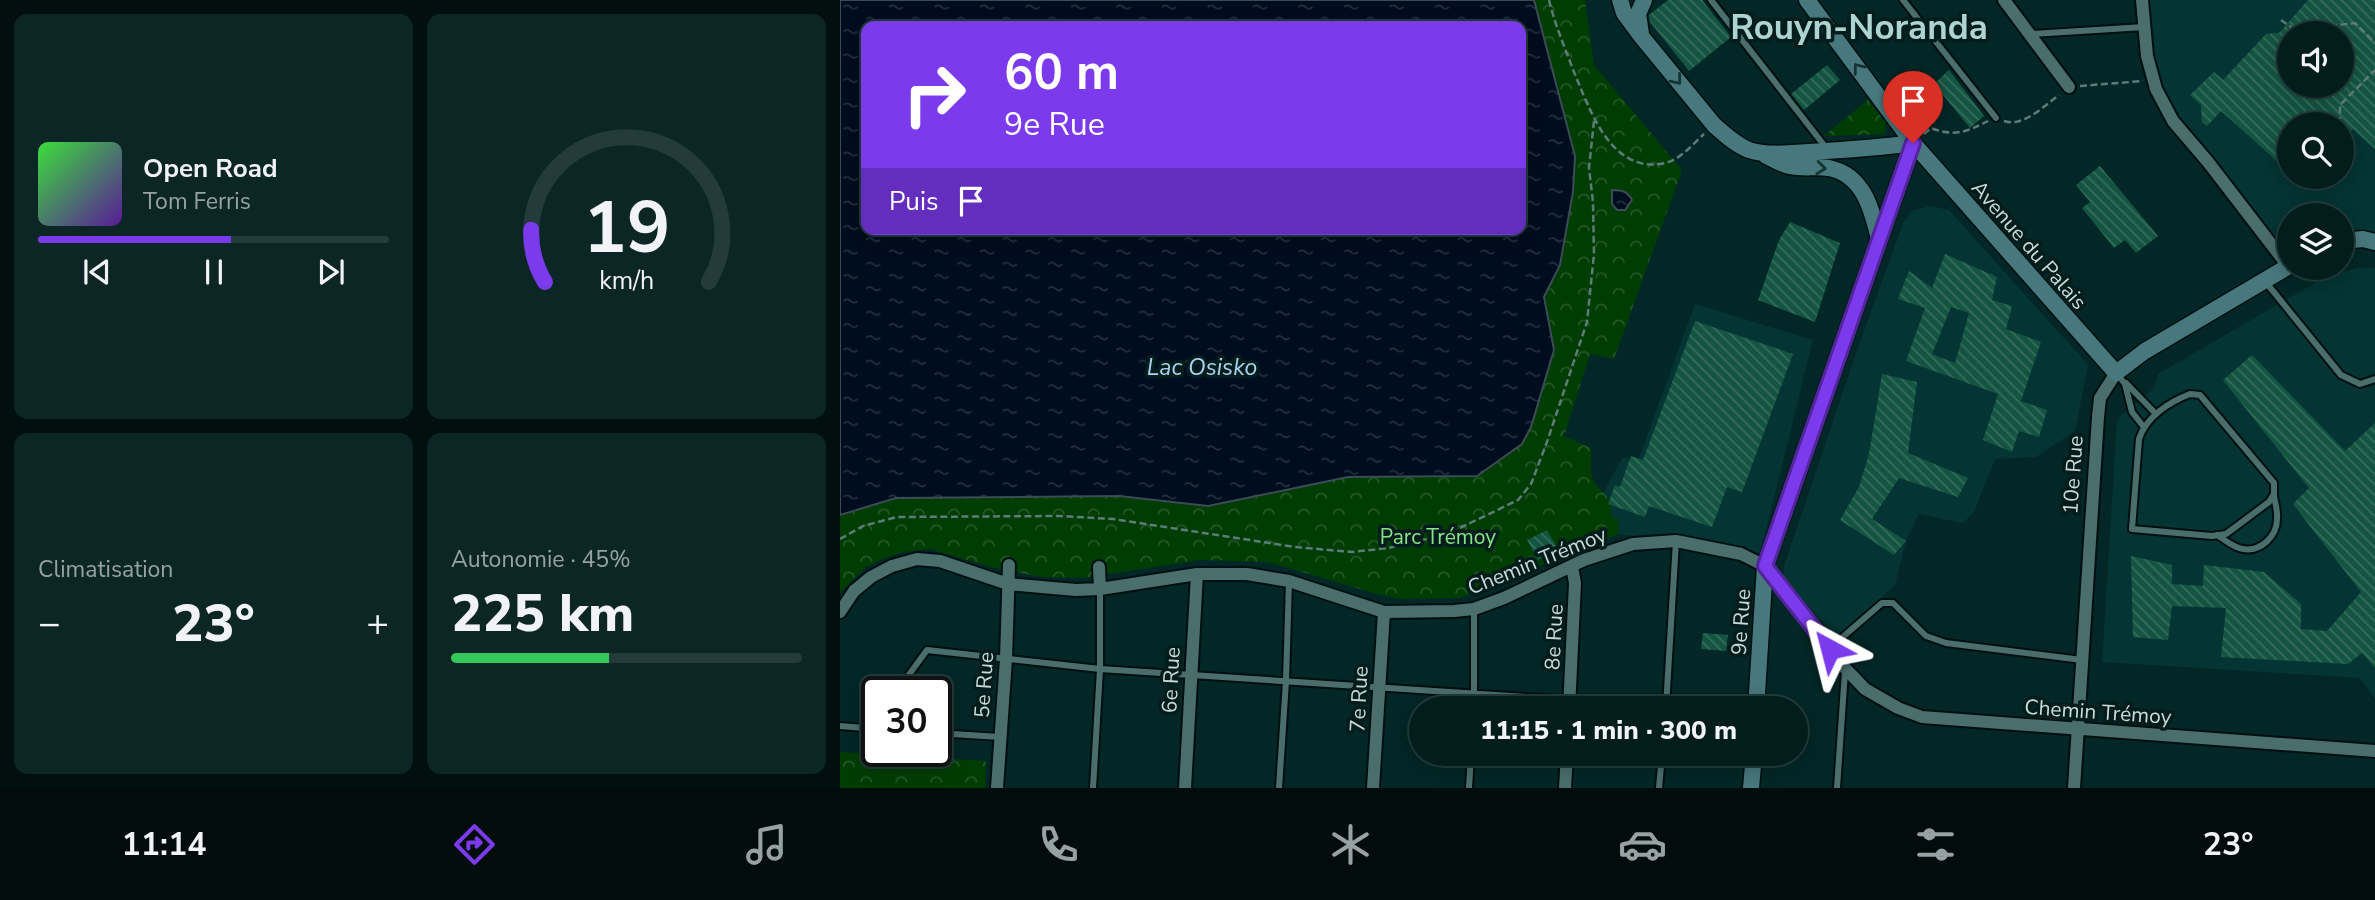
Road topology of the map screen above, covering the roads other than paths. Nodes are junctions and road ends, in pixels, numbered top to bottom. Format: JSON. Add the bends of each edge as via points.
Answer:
{"nodes":[{"id":1,"x":1619,"y":0,"type":"edge"},
{"id":2,"x":1644,"y":0,"type":"edge"},
{"id":3,"x":1711,"y":0,"type":"edge"},
{"id":4,"x":1807,"y":0,"type":"edge"},
{"id":5,"x":1903,"y":0,"type":"edge"},
{"id":6,"x":2004,"y":0,"type":"edge"},
{"id":7,"x":2142,"y":0,"type":"edge"},
{"id":8,"x":2144,"y":27,"type":"junction"},
{"id":9,"x":2031,"y":34,"type":"junction"},
{"id":10,"x":1641,"y":36,"type":"junction"},
{"id":11,"x":2069,"y":87,"type":"dead end"},
{"id":12,"x":1996,"y":118,"type":"road end"},
{"id":13,"x":1913,"y":143,"type":"junction"},
{"id":14,"x":1829,"y":151,"type":"junction"},
{"id":15,"x":1756,"y":152,"type":"junction"},
{"id":16,"x":1879,"y":240,"type":"junction"},
{"id":17,"x":2354,"y":240,"type":"edge"},
{"id":18,"x":2375,"y":242,"type":"edge"},
{"id":19,"x":2277,"y":252,"type":"edge"},
{"id":20,"x":2277,"y":272,"type":"edge"},
{"id":21,"x":2264,"y":280,"type":"junction"},
{"id":22,"x":2116,"y":373,"type":"junction"},
{"id":23,"x":2375,"y":379,"type":"edge"},
{"id":24,"x":2156,"y":414,"type":"junction"},
{"id":25,"x":2143,"y":426,"type":"junction"},
{"id":26,"x":2274,"y":494,"type":"junction"},
{"id":27,"x":2217,"y":535,"type":"junction"},
{"id":28,"x":1676,"y":541,"type":"junction"},
{"id":29,"x":1009,"y":565,"type":"dead end"},
{"id":30,"x":1765,"y":566,"type":"junction"},
{"id":31,"x":1099,"y":567,"type":"dead end"},
{"id":32,"x":1572,"y":567,"type":"junction"},
{"id":33,"x":1197,"y":574,"type":"junction"},
{"id":34,"x":1289,"y":581,"type":"junction"},
{"id":35,"x":1008,"y":584,"type":"junction"},
{"id":36,"x":1100,"y":589,"type":"junction"},
{"id":37,"x":1474,"y":609,"type":"junction"},
{"id":38,"x":840,"y":612,"type":"edge"},
{"id":39,"x":1384,"y":612,"type":"junction"},
{"id":40,"x":1830,"y":649,"type":"junction"},
{"id":41,"x":1006,"y":659,"type":"junction"},
{"id":42,"x":2082,"y":660,"type":"junction"},
{"id":43,"x":1845,"y":668,"type":"junction"},
{"id":44,"x":1100,"y":669,"type":"junction"},
{"id":45,"x":908,"y":676,"type":"edge"},
{"id":46,"x":1191,"y":676,"type":"junction"},
{"id":47,"x":1286,"y":681,"type":"junction"},
{"id":48,"x":1380,"y":686,"type":"junction"},
{"id":49,"x":1476,"y":692,"type":"junction"},
{"id":50,"x":1476,"y":696,"type":"edge"},
{"id":51,"x":1507,"y":696,"type":"edge"},
{"id":52,"x":1569,"y":696,"type":"edge"},
{"id":53,"x":1667,"y":696,"type":"edge"},
{"id":54,"x":1757,"y":696,"type":"edge"},
{"id":55,"x":840,"y":726,"type":"edge"},
{"id":56,"x":861,"y":728,"type":"edge"},
{"id":57,"x":2077,"y":730,"type":"junction"},
{"id":58,"x":952,"y":734,"type":"edge"},
{"id":59,"x":1000,"y":737,"type":"junction"},
{"id":60,"x":2375,"y":751,"type":"edge"},
{"id":61,"x":1470,"y":766,"type":"edge"},
{"id":62,"x":1566,"y":766,"type":"edge"},
{"id":63,"x":1661,"y":766,"type":"edge"},
{"id":64,"x":1753,"y":766,"type":"edge"},
{"id":65,"x":997,"y":788,"type":"edge"},
{"id":66,"x":1093,"y":788,"type":"edge"},
{"id":67,"x":1185,"y":788,"type":"edge"},
{"id":68,"x":1279,"y":788,"type":"edge"},
{"id":69,"x":1373,"y":788,"type":"edge"},
{"id":70,"x":1469,"y":788,"type":"edge"},
{"id":71,"x":1565,"y":788,"type":"edge"},
{"id":72,"x":1659,"y":788,"type":"edge"},
{"id":73,"x":1751,"y":788,"type":"edge"},
{"id":74,"x":1838,"y":788,"type":"edge"},
{"id":75,"x":2074,"y":788,"type":"edge"}],
"edges":[{"from":1,"to":10,"type":"street"},
{"from":2,"to":10,"type":"street","via":[[1638,14]]},
{"from":3,"to":14,"type":"lane"},
{"from":13,"to":4,"type":"street","name":"Avenue du Palais","one_way":true},
{"from":5,"to":12,"type":"lane"},
{"from":6,"to":9,"type":"street"},
{"from":7,"to":8,"type":"street"},
{"from":8,"to":9,"type":"lane"},
{"from":8,"to":19,"type":"street","via":[[2156,89],[2173,121]]},
{"from":9,"to":11,"type":"street"},
{"from":10,"to":15,"type":"street","one_way":true,"via":[[1714,125]]},
{"from":13,"to":14,"type":"street"},
{"from":13,"to":16,"type":"street","name":"9e Rue"},
{"from":13,"to":22,"type":"street","name":"Avenue du Palais"},
{"from":14,"to":15,"type":"street"},
{"from":15,"to":16,"type":"street","one_way":true,"via":[[1790,166],[1830,168],[1849,176],[1873,212]]},
{"from":16,"to":30,"type":"street","name":"9e Rue"},
{"from":17,"to":18,"type":"street"},
{"from":20,"to":21,"type":"street","name":"10e Rue"},
{"from":21,"to":22,"type":"street","name":"10e Rue"},
{"from":21,"to":23,"type":"lane","via":[[2341,376],[2360,384]]},
{"from":22,"to":24,"type":"lane"},
{"from":22,"to":25,"type":"lane"},
{"from":22,"to":42,"type":"street","name":"10e Rue","via":[[2100,398]]},
{"from":24,"to":25,"type":"lane"},
{"from":24,"to":26,"type":"lane","via":[[2181,397],[2200,395],[2274,483]]},
{"from":25,"to":27,"type":"lane","via":[[2133,529]]},
{"from":26,"to":27,"type":"lane","via":[[2241,524]]},
{"from":26,"to":27,"type":"lane","via":[[2278,518],[2274,535],[2260,547],[2244,549]]},
{"from":28,"to":30,"type":"street","name":"Chemin Trémoy","via":[[1741,555]]},
{"from":28,"to":32,"type":"street","name":"Chemin Trémoy","via":[[1633,544]]},
{"from":28,"to":53,"type":"lane"},
{"from":29,"to":35,"type":"street","name":"5e Rue"},
{"from":30,"to":40,"type":"street","name":"Chemin Trémoy"},
{"from":30,"to":54,"type":"street","name":"9e Rue"},
{"from":31,"to":36,"type":"street"},
{"from":32,"to":37,"type":"street","name":"Chemin Trémoy"},
{"from":32,"to":52,"type":"street","name":"8e Rue","via":[[1576,583]]},
{"from":33,"to":34,"type":"street","name":"Chemin Trémoy","via":[[1247,574]]},
{"from":33,"to":36,"type":"street","name":"Chemin Trémoy"},
{"from":33,"to":46,"type":"street","name":"6e Rue"},
{"from":34,"to":39,"type":"street","name":"Chemin Trémoy"},
{"from":34,"to":47,"type":"lane"},
{"from":35,"to":36,"type":"street","name":"Chemin Trémoy"},
{"from":35,"to":38,"type":"street","name":"Chemin Trémoy","via":[[940,561],[917,559],[871,577]]},
{"from":35,"to":41,"type":"street","name":"5e Rue"},
{"from":36,"to":44,"type":"lane"},
{"from":37,"to":39,"type":"street","name":"Chemin Trémoy"},
{"from":37,"to":49,"type":"lane"},
{"from":39,"to":48,"type":"street","name":"7e Rue"},
{"from":40,"to":42,"type":"lane","via":[[1888,602],[1926,636],[1946,643]]},
{"from":40,"to":43,"type":"street","name":"Chemin Trémoy"},
{"from":41,"to":44,"type":"lane"},
{"from":41,"to":45,"type":"lane","via":[[926,650]]},
{"from":41,"to":59,"type":"street","name":"5e Rue"},
{"from":42,"to":57,"type":"street","name":"10e Rue"},
{"from":43,"to":57,"type":"street","name":"Chemin Trémoy","via":[[1865,689],[1922,717]]},
{"from":43,"to":74,"type":"lane"},
{"from":44,"to":46,"type":"lane"},
{"from":44,"to":66,"type":"lane"},
{"from":46,"to":47,"type":"lane"},
{"from":46,"to":67,"type":"street","name":"6e Rue"},
{"from":47,"to":48,"type":"lane"},
{"from":47,"to":68,"type":"lane"},
{"from":48,"to":49,"type":"lane"},
{"from":48,"to":69,"type":"street","name":"7e Rue"},
{"from":49,"to":50,"type":"lane"},
{"from":49,"to":51,"type":"lane"},
{"from":55,"to":56,"type":"lane"},
{"from":57,"to":60,"type":"street","name":"Chemin Trémoy"},
{"from":57,"to":75,"type":"street","name":"10e Rue"},
{"from":58,"to":59,"type":"lane"},
{"from":59,"to":65,"type":"street","name":"5e Rue"},
{"from":61,"to":70,"type":"lane"},
{"from":62,"to":71,"type":"street"},
{"from":63,"to":72,"type":"lane"},
{"from":64,"to":73,"type":"street"}]}
